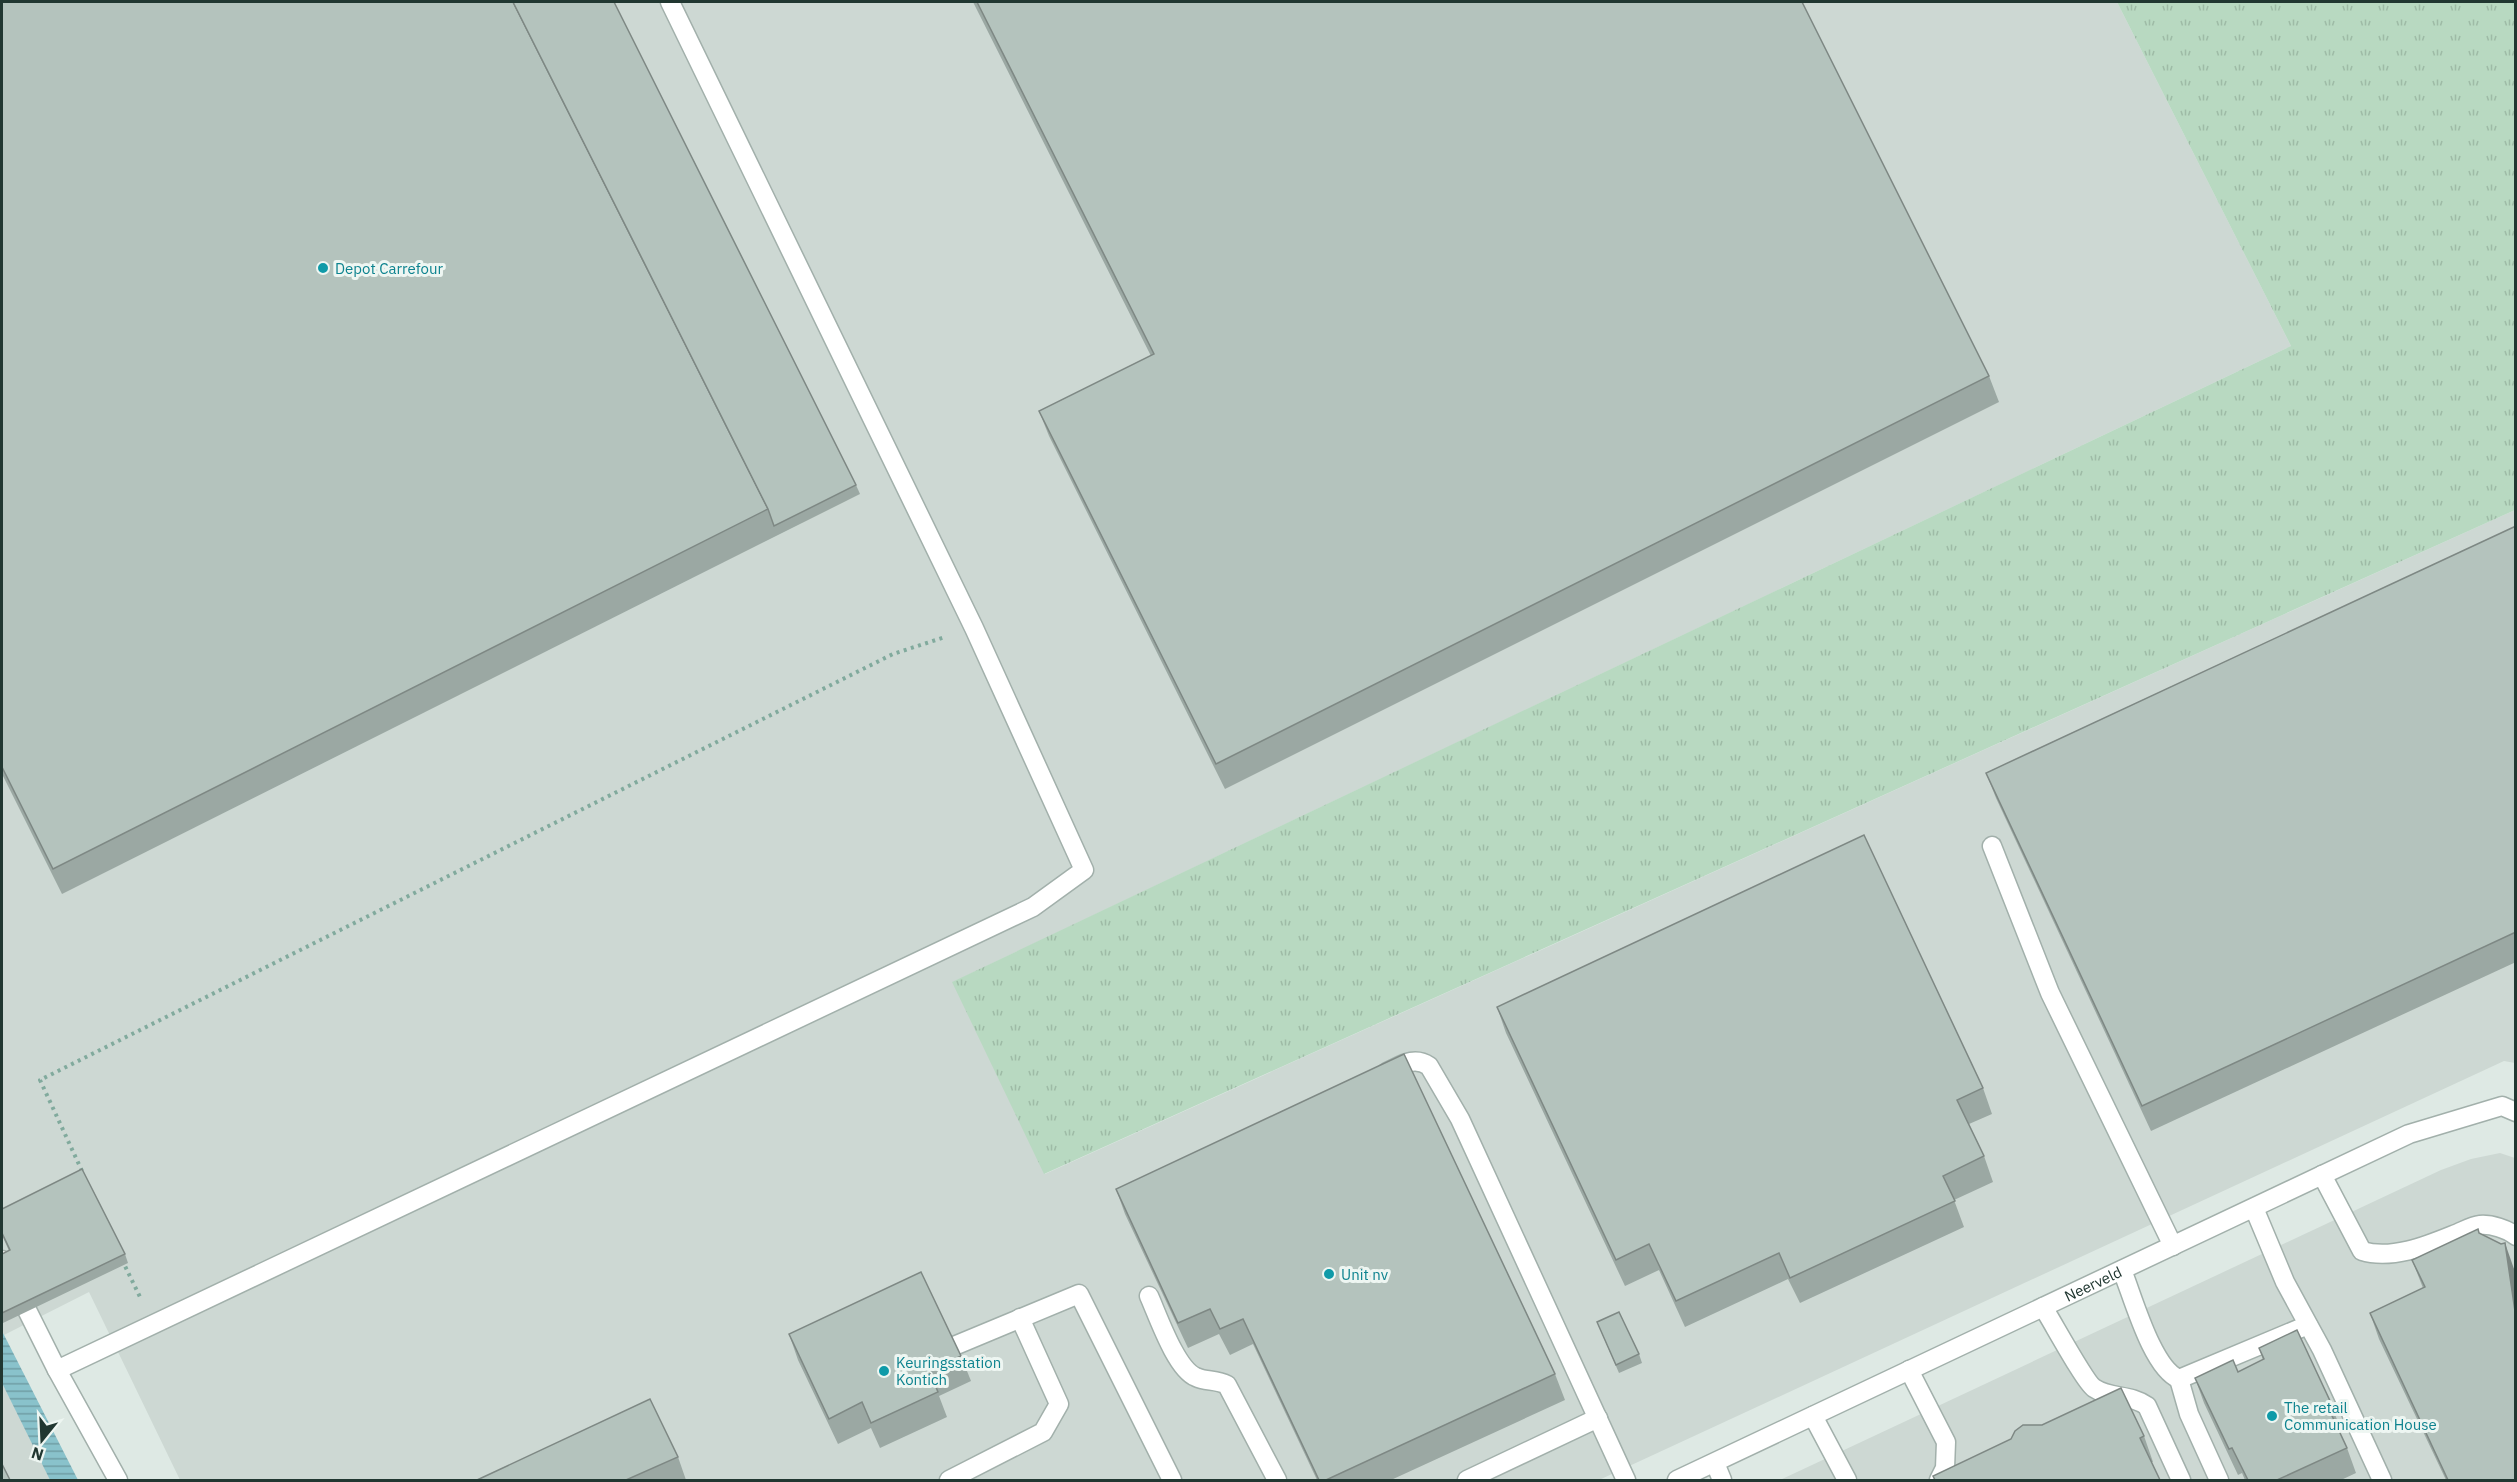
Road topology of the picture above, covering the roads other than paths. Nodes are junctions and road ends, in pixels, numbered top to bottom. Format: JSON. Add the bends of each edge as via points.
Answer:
{"nodes":[{"id":1,"x":670,"y":2,"type":"edge"},
{"id":2,"x":1992,"y":846,"type":"dead end"},
{"id":3,"x":1368,"y":1080,"type":"edge"},
{"id":4,"x":2516,"y":1112,"type":"edge"},
{"id":5,"x":2322,"y":1176,"type":"junction"},
{"id":6,"x":2254,"y":1208,"type":"junction"},
{"id":7,"x":2516,"y":1236,"type":"edge"},
{"id":8,"x":2173,"y":1246,"type":"junction"},
{"id":9,"x":2,"y":1260,"type":"edge"},
{"id":10,"x":2122,"y":1270,"type":"junction"},
{"id":11,"x":1149,"y":1296,"type":"dead end"},
{"id":12,"x":2043,"y":1307,"type":"junction"},
{"id":13,"x":1020,"y":1318,"type":"junction"},
{"id":14,"x":2308,"y":1325,"type":"junction"},
{"id":15,"x":954,"y":1346,"type":"edge"},
{"id":16,"x":57,"y":1370,"type":"junction"},
{"id":17,"x":1909,"y":1370,"type":"junction"},
{"id":18,"x":2179,"y":1379,"type":"junction"},
{"id":19,"x":1813,"y":1416,"type":"junction"},
{"id":20,"x":1598,"y":1418,"type":"junction"},
{"id":21,"x":1715,"y":1463,"type":"junction"},
{"id":22,"x":118,"y":1480,"type":"edge"},
{"id":23,"x":949,"y":1480,"type":"edge"},
{"id":24,"x":1172,"y":1480,"type":"edge"},
{"id":25,"x":1277,"y":1480,"type":"edge"},
{"id":26,"x":1467,"y":1480,"type":"edge"},
{"id":27,"x":1626,"y":1480,"type":"edge"},
{"id":28,"x":1677,"y":1480,"type":"edge"},
{"id":29,"x":1722,"y":1480,"type":"edge"},
{"id":30,"x":1847,"y":1480,"type":"edge"},
{"id":31,"x":1939,"y":1480,"type":"edge"},
{"id":32,"x":2181,"y":1480,"type":"edge"},
{"id":33,"x":2219,"y":1480,"type":"edge"},
{"id":34,"x":2382,"y":1480,"type":"edge"}],
"edges":[{"from":1,"to":16,"type":"street","via":[[974,628],[1084,870],[1033,907]]},
{"from":2,"to":8,"type":"street","via":[[2050,993]]},
{"from":3,"to":20,"type":"street","via":[[1412,1061],[1429,1066],[1460,1119]]},
{"from":4,"to":5,"type":"street","name":"Neerveld","via":[[2502,1106],[2409,1134]]},
{"from":5,"to":6,"type":"street","name":"Neerveld"},
{"from":5,"to":7,"type":"street","via":[[2362,1251],[2385,1255],[2480,1225]]},
{"from":6,"to":8,"type":"street","name":"Neerveld"},
{"from":6,"to":14,"type":"street"},
{"from":8,"to":10,"type":"street","name":"Neerveld"},
{"from":9,"to":16,"type":"street"},
{"from":10,"to":12,"type":"street","name":"Neerveld"},
{"from":10,"to":18,"type":"street","via":[[2159,1362]]},
{"from":11,"to":25,"type":"street","via":[[1180,1362],[1193,1376],[1227,1385]]},
{"from":12,"to":17,"type":"street","name":"Neerveld"},
{"from":12,"to":32,"type":"street","via":[[2091,1387],[2137,1399],[2147,1406]]},
{"from":13,"to":15,"type":"street"},
{"from":13,"to":23,"type":"street","via":[[1059,1404],[1043,1432]]},
{"from":13,"to":24,"type":"street","via":[[1079,1294]]},
{"from":14,"to":18,"type":"street"},
{"from":14,"to":34,"type":"street"},
{"from":16,"to":22,"type":"street"},
{"from":17,"to":19,"type":"street","name":"Neerveld"},
{"from":17,"to":31,"type":"street","via":[[1947,1442],[1945,1468]]},
{"from":18,"to":33,"type":"street","via":[[2189,1414]]},
{"from":19,"to":21,"type":"street","name":"Neerveld"},
{"from":19,"to":30,"type":"street"},
{"from":20,"to":26,"type":"street"},
{"from":20,"to":27,"type":"street"},
{"from":21,"to":28,"type":"street","name":"Neerveld"},
{"from":21,"to":29,"type":"street"}]}
